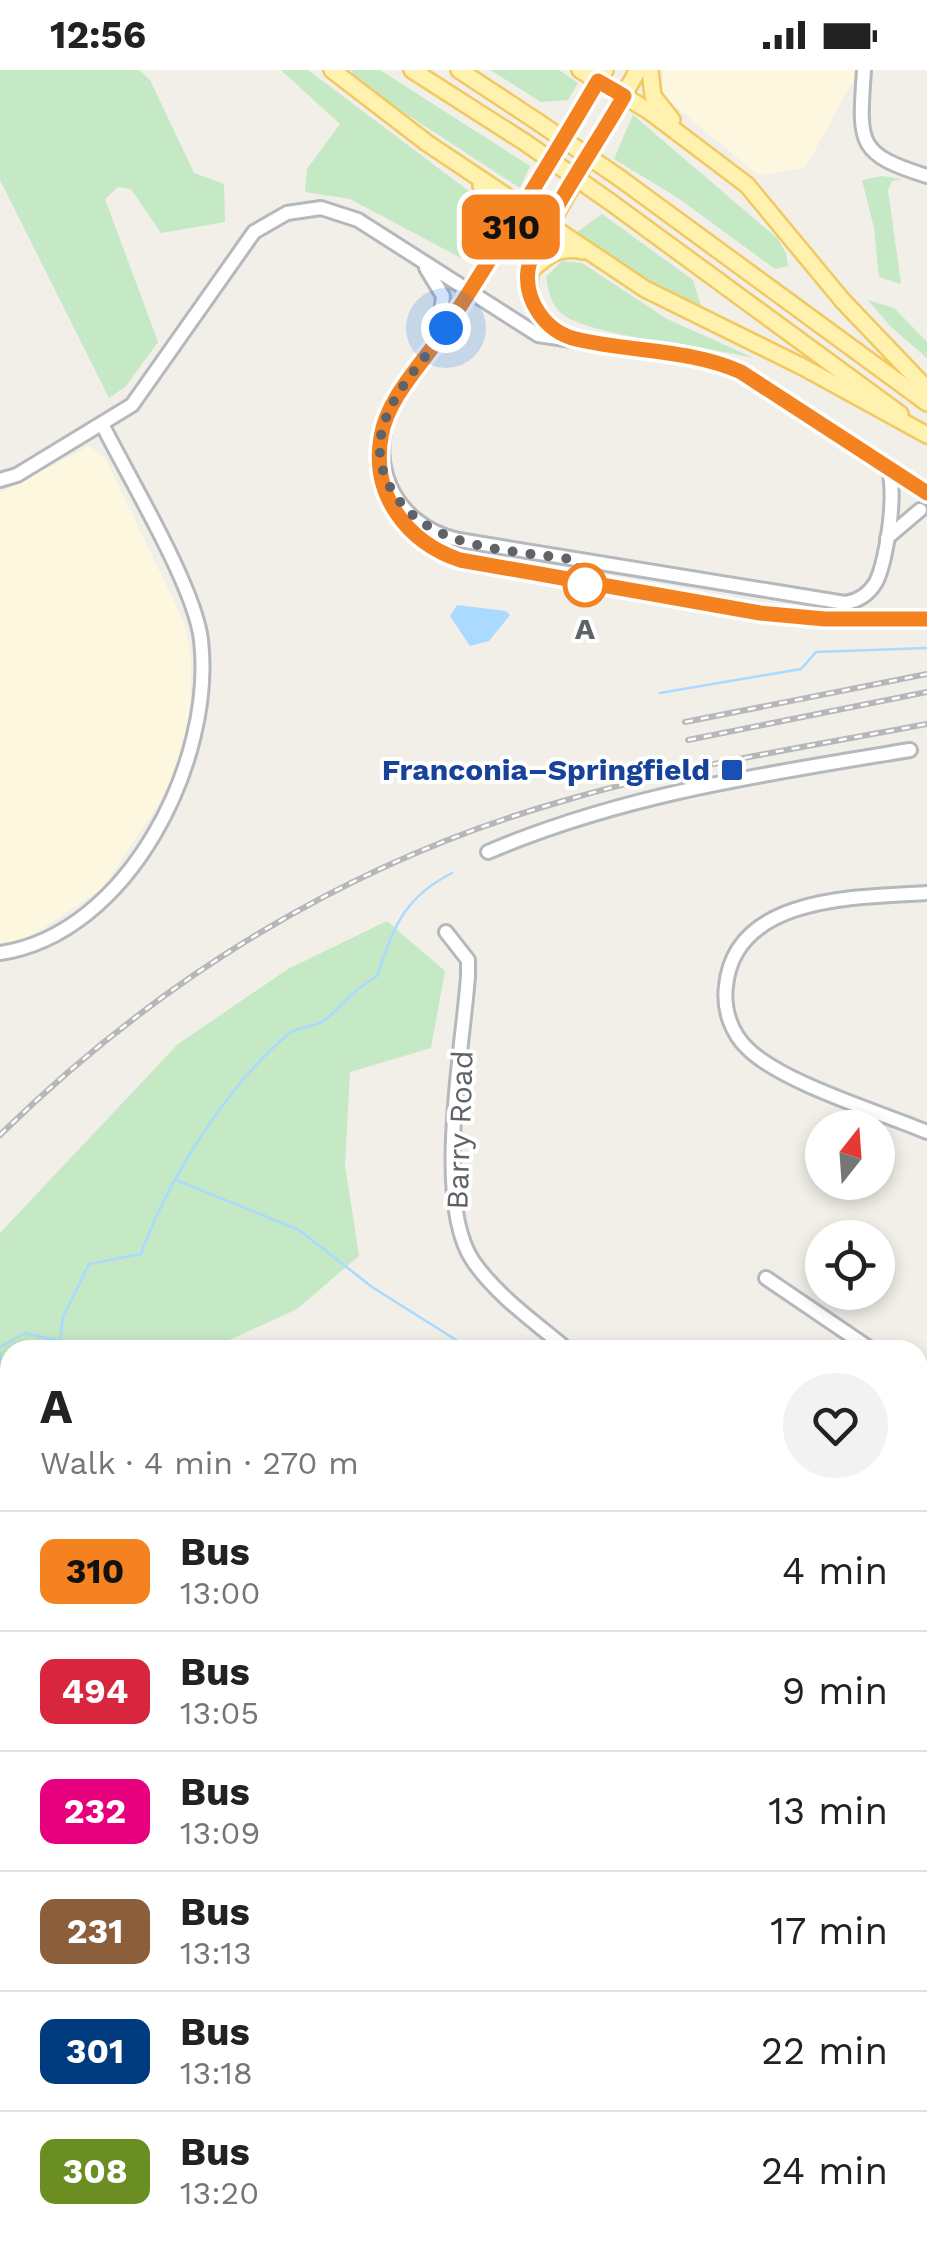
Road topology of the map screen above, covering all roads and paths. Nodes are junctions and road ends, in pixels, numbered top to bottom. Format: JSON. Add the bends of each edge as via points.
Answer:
{"nodes":[{"id":1,"x":332,"y":70,"type":"edge"},
{"id":2,"x":412,"y":70,"type":"edge"},
{"id":3,"x":458,"y":70,"type":"edge"},
{"id":4,"x":580,"y":70,"type":"edge"},
{"id":5,"x":638,"y":70,"type":"edge"},
{"id":6,"x":650,"y":70,"type":"edge"},
{"id":7,"x":864,"y":70,"type":"edge"},
{"id":8,"x":602,"y":75,"type":"edge"},
{"id":9,"x":624,"y":96,"type":"junction"},
{"id":10,"x":692,"y":142,"type":"junction"},
{"id":11,"x":468,"y":172,"type":"junction"},
{"id":12,"x":927,"y":176,"type":"edge"},
{"id":13,"x":522,"y":208,"type":"junction"},
{"id":14,"x":549,"y":226,"type":"junction"},
{"id":15,"x":586,"y":252,"type":"junction"},
{"id":16,"x":493,"y":255,"type":"junction"},
{"id":17,"x":413,"y":256,"type":"junction"},
{"id":18,"x":528,"y":273,"type":"junction"},
{"id":19,"x":470,"y":292,"type":"junction"},
{"id":20,"x":576,"y":339,"type":"junction"},
{"id":21,"x":435,"y":345,"type":"junction"},
{"id":22,"x":927,"y":388,"type":"edge"},
{"id":23,"x":927,"y":403,"type":"edge"},
{"id":24,"x":103,"y":426,"type":"junction"},
{"id":25,"x":927,"y":435,"type":"edge"},
{"id":26,"x":887,"y":466,"type":"junction"},
{"id":27,"x":0,"y":480,"type":"edge"},
{"id":28,"x":927,"y":493,"type":"edge"},
{"id":29,"x":891,"y":504,"type":"junction"},
{"id":30,"x":923,"y":511,"type":"edge"},
{"id":31,"x":885,"y":540,"type":"junction"},
{"id":32,"x":910,"y":750,"type":"dead end"},
{"id":33,"x":488,"y":852,"type":"dead end"},
{"id":34,"x":927,"y":893,"type":"edge"},
{"id":35,"x":446,"y":932,"type":"dead end"},
{"id":36,"x":0,"y":953,"type":"edge"},
{"id":37,"x":927,"y":1132,"type":"edge"},
{"id":38,"x":766,"y":1278,"type":"dead end"},
{"id":39,"x":557,"y":1340,"type":"edge"},
{"id":40,"x":857,"y":1340,"type":"edge"}],
"edges":[{"from":1,"to":11,"type":"main road"},
{"from":2,"to":25,"type":"main road","bridge":true,"via":[[609,201]]},
{"from":3,"to":23,"type":"main road","bridge":true,"via":[[621,179]]},
{"from":4,"to":8,"type":"main road"},
{"from":5,"to":9,"type":"main road"},
{"from":6,"to":10,"type":"main road","via":[[656,101]]},
{"from":7,"to":12,"type":"street","via":[[869,150],[879,161]]},
{"from":8,"to":9,"type":"main road"},
{"from":8,"to":13,"type":"main road"},
{"from":9,"to":10,"type":"main road"},
{"from":9,"to":14,"type":"main road"},
{"from":10,"to":22,"type":"main road","via":[[760,198],[842,300]]},
{"from":11,"to":13,"type":"main road"},
{"from":11,"to":16,"type":"main road","via":[[500,215]]},
{"from":13,"to":14,"type":"main road"},
{"from":13,"to":16,"type":"street"},
{"from":14,"to":15,"type":"main road"},
{"from":14,"to":18,"type":"street"},
{"from":15,"to":18,"type":"main road","via":[[560,249]]},
{"from":15,"to":25,"type":"main road","via":[[676,307]]},
{"from":16,"to":19,"type":"street"},
{"from":17,"to":19,"type":"street"},
{"from":17,"to":21,"type":"street","via":[[442,291]]},
{"from":17,"to":24,"type":"street","via":[[341,212],[301,209],[275,218],[248,238],[136,400]]},
{"from":18,"to":20,"type":"street","via":[[541,317]]},
{"from":19,"to":20,"type":"street","via":[[533,333]]},
{"from":19,"to":21,"type":"street"},
{"from":20,"to":26,"type":"street","via":[[731,368]]},
{"from":21,"to":31,"type":"street","via":[[390,410],[380,452],[383,476],[398,499],[437,534],[839,603],[872,588]]},
{"from":24,"to":27,"type":"street"},
{"from":24,"to":36,"type":"street","via":[[198,626],[195,734],[172,801],[115,888],[46,938]]},
{"from":26,"to":28,"type":"street"},
{"from":26,"to":29,"type":"street","via":[[894,482]]},
{"from":29,"to":30,"type":"street"},
{"from":29,"to":31,"type":"street"},
{"from":30,"to":31,"type":"street"},
{"from":32,"to":33,"type":"street","via":[[623,802]]},
{"from":34,"to":37,"type":"street","via":[[777,916],[744,942],[725,990],[732,1027],[762,1060]]},
{"from":35,"to":39,"type":"street","name":"Barry Road","via":[[468,960],[452,1185],[459,1233],[483,1274]]},
{"from":38,"to":40,"type":"street"}]}
